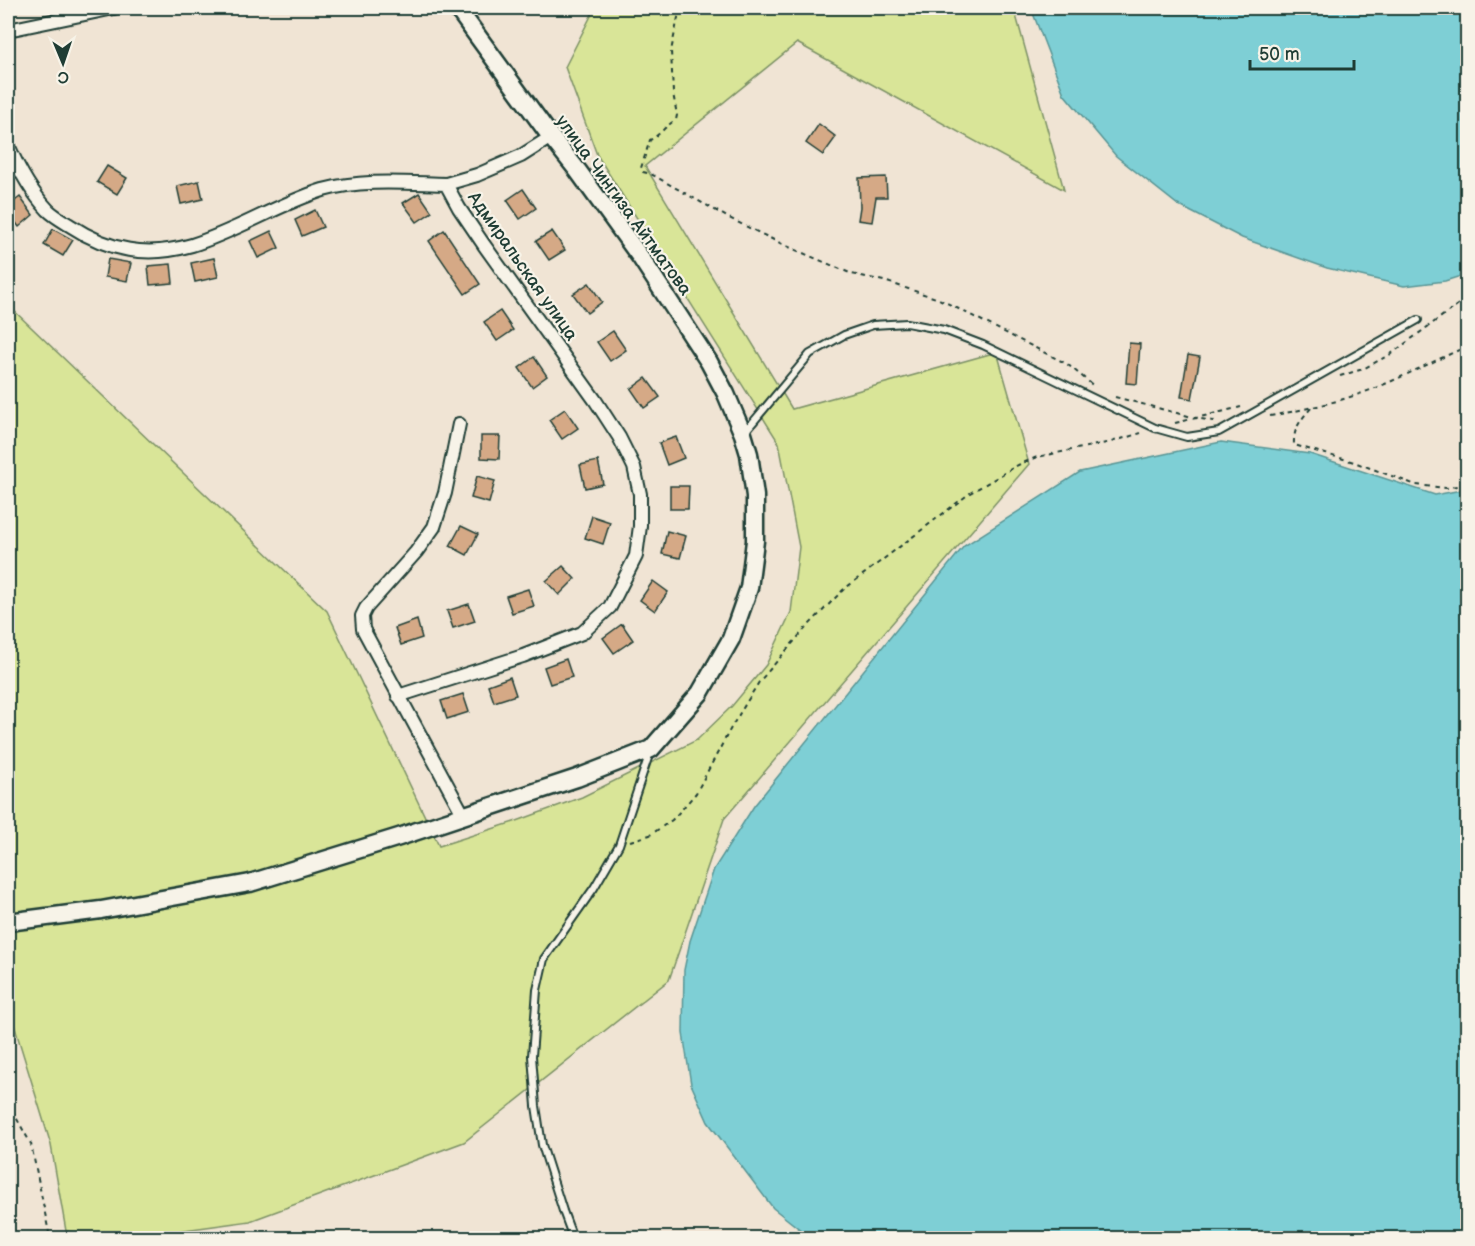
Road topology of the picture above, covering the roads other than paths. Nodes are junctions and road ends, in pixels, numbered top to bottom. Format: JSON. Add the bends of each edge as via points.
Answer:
{"nodes":[{"id":1,"x":114,"y":8,"type":"edge"},
{"id":2,"x":457,"y":8,"type":"edge"},
{"id":3,"x":8,"y":30,"type":"edge"},
{"id":4,"x":551,"y":137,"type":"junction"},
{"id":5,"x":8,"y":145,"type":"edge"},
{"id":6,"x":446,"y":183,"type":"junction"},
{"id":7,"x":1418,"y":320,"type":"dead end"},
{"id":8,"x":459,"y":424,"type":"dead end"},
{"id":9,"x":743,"y":434,"type":"junction"},
{"id":10,"x":398,"y":696,"type":"junction"},
{"id":11,"x":651,"y":749,"type":"junction"},
{"id":12,"x":464,"y":816,"type":"junction"},
{"id":13,"x":8,"y":922,"type":"edge"},
{"id":14,"x":573,"y":1239,"type":"edge"}],
"edges":[{"from":1,"to":3,"type":"street"},
{"from":2,"to":4,"type":"street","name":"улица Чингиза Айтматова"},
{"from":4,"to":6,"type":"street","via":[[521,156]]},
{"from":4,"to":9,"type":"street","name":"улица Чингиза Айтматова","via":[[641,258],[709,362]]},
{"from":5,"to":6,"type":"street","name":"Адмиральская улица","via":[[21,175],[49,212],[105,244],[146,252],[192,245],[324,190],[353,184]]},
{"from":6,"to":10,"type":"street","name":"Адмиральская улица","via":[[484,245],[619,437],[634,467],[640,494],[640,526],[636,556],[610,607],[582,633]]},
{"from":7,"to":9,"type":"lane","via":[[1219,432],[1187,437],[1155,428],[944,330],[907,323],[873,325],[844,335],[810,354]]},
{"from":8,"to":10,"type":"street","via":[[434,527],[362,616],[363,629]]},
{"from":9,"to":11,"type":"street","name":"улица Чингиза Айтматова","via":[[755,496],[749,588],[731,639],[700,693]]},
{"from":10,"to":12,"type":"street"},
{"from":11,"to":12,"type":"street"},
{"from":11,"to":14,"type":"lane","via":[[619,844],[594,888],[544,959],[537,990],[532,1056],[536,1106],[542,1145]]},
{"from":12,"to":13,"type":"street","via":[[250,883]]}]}
